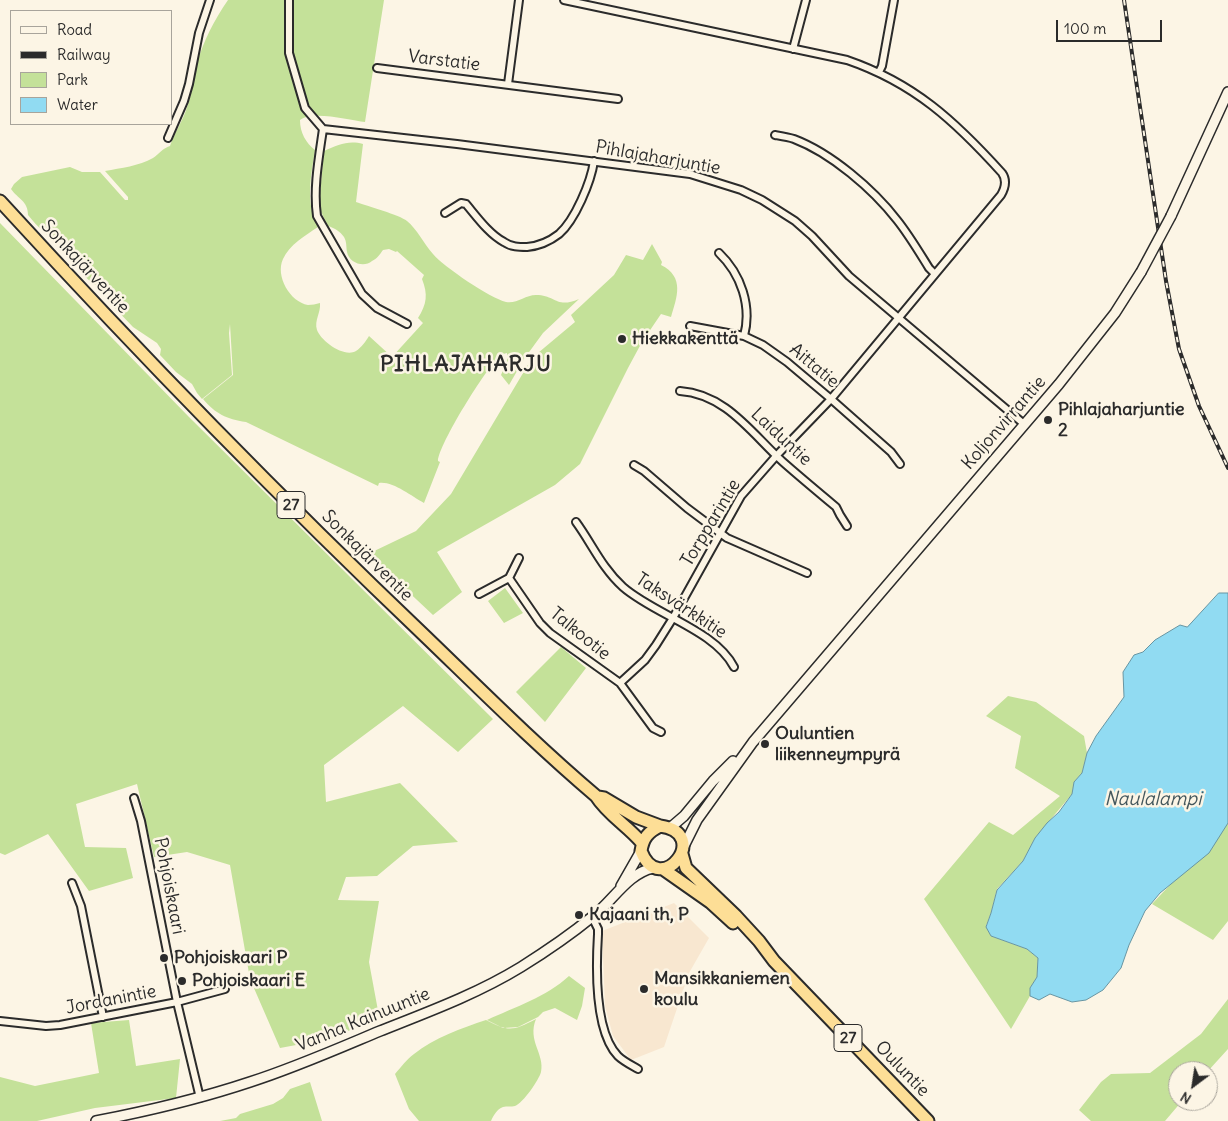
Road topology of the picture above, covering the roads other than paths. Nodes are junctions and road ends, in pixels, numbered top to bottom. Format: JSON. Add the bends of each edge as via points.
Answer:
{"nodes":[{"id":1,"x":210,"y":0,"type":"edge"},
{"id":2,"x":289,"y":0,"type":"edge"},
{"id":3,"x":519,"y":0,"type":"edge"},
{"id":4,"x":564,"y":0,"type":"edge"},
{"id":5,"x":806,"y":0,"type":"edge"},
{"id":6,"x":894,"y":0,"type":"edge"},
{"id":7,"x":793,"y":49,"type":"junction"},
{"id":8,"x":376,"y":68,"type":"dead end"},
{"id":9,"x":879,"y":72,"type":"junction"},
{"id":10,"x":508,"y":84,"type":"junction"},
{"id":11,"x":1228,"y":92,"type":"edge"},
{"id":12,"x":618,"y":99,"type":"dead end"},
{"id":13,"x":323,"y":129,"type":"junction"},
{"id":14,"x":775,"y":135,"type":"dead end"},
{"id":15,"x":168,"y":138,"type":"dead end"},
{"id":16,"x":594,"y":161,"type":"junction"},
{"id":17,"x":0,"y":201,"type":"edge"},
{"id":18,"x":445,"y":213,"type":"dead end"},
{"id":19,"x":719,"y":253,"type":"dead end"},
{"id":20,"x":935,"y":274,"type":"junction"},
{"id":21,"x":898,"y":319,"type":"junction"},
{"id":22,"x":407,"y":324,"type":"dead end"},
{"id":23,"x":690,"y":326,"type":"dead end"},
{"id":24,"x":744,"y":336,"type":"junction"},
{"id":25,"x":680,"y":392,"type":"dead end"},
{"id":26,"x":830,"y":399,"type":"junction"},
{"id":27,"x":1024,"y":424,"type":"junction"},
{"id":28,"x":777,"y":455,"type":"junction"},
{"id":29,"x":900,"y":464,"type":"dead end"},
{"id":30,"x":634,"y":465,"type":"dead end"},
{"id":31,"x":576,"y":522,"type":"dead end"},
{"id":32,"x":847,"y":526,"type":"dead end"},
{"id":33,"x":720,"y":533,"type":"junction"},
{"id":34,"x":519,"y":558,"type":"dead end"},
{"id":35,"x":807,"y":573,"type":"dead end"},
{"id":36,"x":509,"y":578,"type":"junction"},
{"id":37,"x":478,"y":594,"type":"dead end"},
{"id":38,"x":673,"y":618,"type":"junction"},
{"id":39,"x":734,"y":667,"type":"dead end"},
{"id":40,"x":620,"y":683,"type":"junction"},
{"id":41,"x":661,"y":732,"type":"dead end"},
{"id":42,"x":753,"y":742,"type":"junction"},
{"id":43,"x":596,"y":796,"type":"junction"},
{"id":44,"x":134,"y":798,"type":"dead end"},
{"id":45,"x":665,"y":827,"type":"junction"},
{"id":46,"x":641,"y":847,"type":"junction"},
{"id":47,"x":683,"y":850,"type":"junction"},
{"id":48,"x":658,"y":868,"type":"junction"},
{"id":49,"x":72,"y":883,"type":"dead end"},
{"id":50,"x":615,"y":894,"type":"junction"},
{"id":51,"x":592,"y":917,"type":"junction"},
{"id":52,"x":769,"y":956,"type":"junction"},
{"id":53,"x":225,"y":989,"type":"dead end"},
{"id":54,"x":177,"y":1002,"type":"junction"},
{"id":55,"x":103,"y":1017,"type":"junction"},
{"id":56,"x":0,"y":1021,"type":"edge"},
{"id":57,"x":638,"y":1069,"type":"dead end"},
{"id":58,"x":200,"y":1098,"type":"junction"},
{"id":59,"x":96,"y":1121,"type":"edge"},
{"id":60,"x":928,"y":1121,"type":"edge"}],
"edges":[{"from":1,"to":15,"type":"street","via":[[199,33],[184,102]]},
{"from":2,"to":13,"type":"street","via":[[289,53],[305,108]]},
{"from":3,"to":10,"type":"street"},
{"from":4,"to":7,"type":"street"},
{"from":5,"to":7,"type":"street"},
{"from":6,"to":9,"type":"street"},
{"from":7,"to":9,"type":"street","via":[[847,60]]},
{"from":8,"to":10,"type":"street","name":"Varstatie"},
{"from":9,"to":20,"type":"street","name":"Torpparintie","via":[[943,113],[1004,177],[1001,195]]},
{"from":10,"to":12,"type":"street","name":"Varstatie"},
{"from":11,"to":27,"type":"main road","name":"Koljonvirrantie","bridge":true,"via":[[1171,216],[1141,272],[1092,344]]},
{"from":13,"to":16,"type":"street","name":"Pihlajaharjuntie"},
{"from":13,"to":22,"type":"street","via":[[315,204],[317,216],[362,294],[377,308]]},
{"from":14,"to":20,"type":"street","via":[[794,139],[816,150],[853,177],[896,218]]},
{"from":16,"to":18,"type":"street","via":[[592,176],[574,213],[559,234],[542,244],[520,247],[504,243],[466,204],[461,203]]},
{"from":16,"to":21,"type":"street","name":"Pihlajaharjuntie","via":[[690,174],[762,200],[812,236]]},
{"from":17,"to":43,"type":"highway","name":"Sonkajärventie","number":"27","via":[[133,344],[359,574]]},
{"from":19,"to":24,"type":"street","via":[[742,290],[747,308]]},
{"from":20,"to":21,"type":"street","name":"Torpparintie"},
{"from":21,"to":26,"type":"street","name":"Torpparintie"},
{"from":21,"to":27,"type":"street","name":"Pihlajaharjuntie"},
{"from":23,"to":24,"type":"street","name":"Aittatie"},
{"from":24,"to":26,"type":"street","name":"Aittatie","via":[[774,352]]},
{"from":25,"to":28,"type":"street","name":"Laiduntie","via":[[699,394],[725,407]]},
{"from":26,"to":28,"type":"street","name":"Torpparintie"},
{"from":26,"to":29,"type":"street","name":"Aittatie","via":[[891,452]]},
{"from":27,"to":42,"type":"main road","name":"Koljonvirrantie"},
{"from":28,"to":32,"type":"street","name":"Laiduntie","via":[[836,507]]},
{"from":28,"to":33,"type":"street","name":"Torpparintie","via":[[741,496]]},
{"from":30,"to":33,"type":"street"},
{"from":31,"to":38,"type":"street","name":"Taksvärkkitie","via":[[615,579]]},
{"from":33,"to":35,"type":"street"},
{"from":33,"to":38,"type":"street","name":"Torpparintie"},
{"from":34,"to":36,"type":"street"},
{"from":36,"to":37,"type":"street"},
{"from":36,"to":40,"type":"street","name":"Talkootie","via":[[550,633]]},
{"from":38,"to":39,"type":"street","name":"Taksvärkkitie","via":[[716,645]]},
{"from":38,"to":40,"type":"street","name":"Torpparintie","via":[[645,660]]},
{"from":40,"to":41,"type":"street","name":"Talkootie","via":[[653,728]]},
{"from":42,"to":45,"type":"main road","name":"Koljonvirrantie","via":[[713,781],[684,816]]},
{"from":42,"to":47,"type":"main road","name":"Koljonvirrantie","via":[[697,820]]},
{"from":43,"to":45,"type":"highway","name":"Sonkajärventie","number":"27","via":[[636,817]]},
{"from":43,"to":46,"type":"highway","name":"Sonkajärventie","number":"27","via":[[601,805],[626,825]]},
{"from":44,"to":54,"type":"street","name":"Pohjoiskaari"},
{"from":45,"to":46,"type":"highway","via":[[649,833]]},
{"from":45,"to":47,"type":"highway","via":[[676,831]]},
{"from":46,"to":48,"type":"highway","via":[[648,864]]},
{"from":46,"to":50,"type":"main road","name":"Vanha Kainuuntie"},
{"from":47,"to":48,"type":"highway","via":[[670,867]]},
{"from":47,"to":52,"type":"highway","name":"Ouluntie","number":"27","via":[[686,868],[736,916]]},
{"from":48,"to":50,"type":"main road","name":"Vanha Kainuuntie","via":[[646,870]]},
{"from":48,"to":52,"type":"highway","name":"Ouluntie","number":"27","via":[[710,902]]},
{"from":49,"to":55,"type":"street","via":[[81,906]]},
{"from":50,"to":51,"type":"main road","name":"Vanha Kainuuntie"},
{"from":51,"to":57,"type":"street","via":[[598,929],[598,991],[608,1041],[618,1056]]},
{"from":51,"to":58,"type":"main road","name":"Vanha Kainuuntie","via":[[520,968],[474,992],[287,1069]]},
{"from":52,"to":60,"type":"highway","name":"Ouluntie","number":"27"},
{"from":53,"to":54,"type":"street","name":"Jordanintie"},
{"from":54,"to":55,"type":"street","name":"Jordanintie"},
{"from":54,"to":58,"type":"street","name":"Pohjoiskaari"},
{"from":55,"to":56,"type":"street","name":"Jordanintie","via":[[46,1026]]},
{"from":58,"to":59,"type":"main road","name":"Vanha Kainuuntie"}]}
